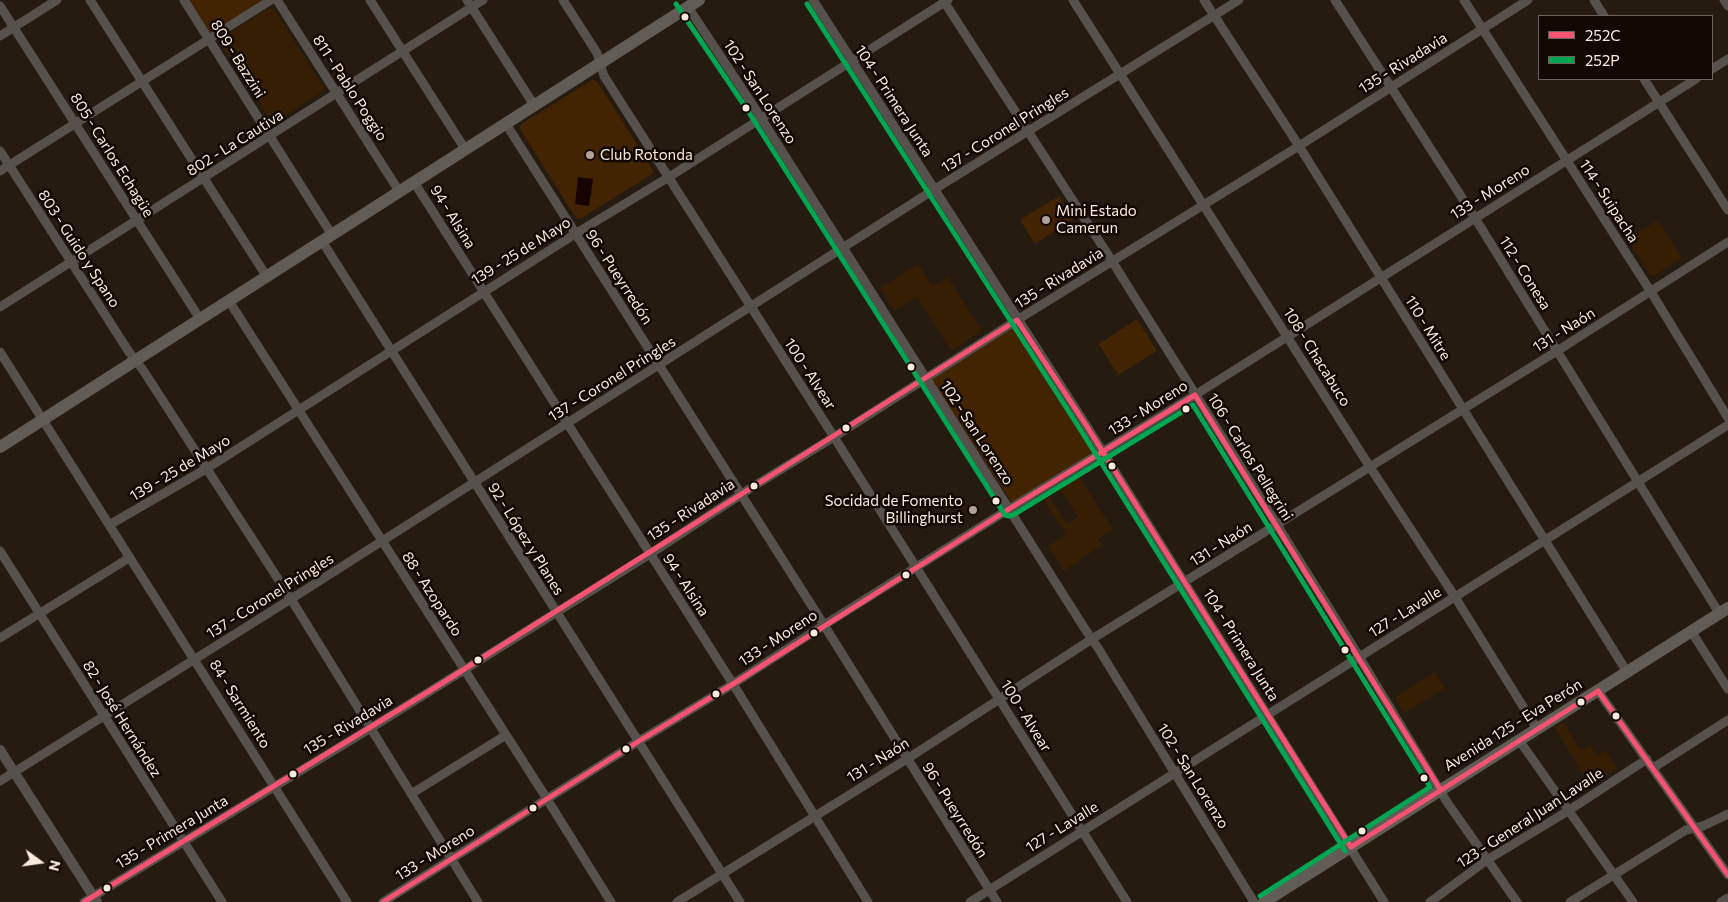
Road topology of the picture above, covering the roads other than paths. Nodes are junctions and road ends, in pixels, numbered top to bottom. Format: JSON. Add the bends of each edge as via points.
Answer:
{"nodes":[{"id":1,"x":56,"y":0,"type":"edge"},
{"id":2,"x":90,"y":0,"type":"edge"},
{"id":3,"x":184,"y":0,"type":"edge"},
{"id":4,"x":271,"y":0,"type":"edge"},
{"id":5,"x":277,"y":0,"type":"edge"},
{"id":6,"x":370,"y":0,"type":"edge"},
{"id":7,"x":483,"y":0,"type":"edge"},
{"id":8,"x":563,"y":0,"type":"edge"},
{"id":9,"x":699,"y":0,"type":"edge"},
{"id":10,"x":813,"y":0,"type":"edge"},
{"id":11,"x":1073,"y":0,"type":"edge"},
{"id":12,"x":1204,"y":0,"type":"edge"},
{"id":13,"x":1239,"y":0,"type":"edge"},
{"id":14,"x":1335,"y":0,"type":"edge"},
{"id":15,"x":1464,"y":0,"type":"edge"},
{"id":16,"x":1528,"y":0,"type":"edge"},
{"id":17,"x":1594,"y":0,"type":"edge"},
{"id":18,"x":1724,"y":0,"type":"edge"},
{"id":19,"x":945,"y":1,"type":"edge"},
{"id":20,"x":469,"y":4,"type":"edge"},
{"id":21,"x":685,"y":4,"type":"edge"},
{"id":22,"x":0,"y":6,"type":"edge"},
{"id":23,"x":1728,"y":6,"type":"edge"},
{"id":24,"x":1214,"y":15,"type":"junction"},
{"id":25,"x":1603,"y":15,"type":"edge"},
{"id":26,"x":14,"y":28,"type":"junction"},
{"id":27,"x":1482,"y":29,"type":"junction"},
{"id":28,"x":0,"y":36,"type":"edge"},
{"id":29,"x":209,"y":38,"type":"junction"},
{"id":30,"x":403,"y":52,"type":"junction"},
{"id":31,"x":1728,"y":59,"type":"edge"},
{"id":32,"x":852,"y":61,"type":"junction"},
{"id":33,"x":600,"y":63,"type":"junction"},
{"id":34,"x":1713,"y":68,"type":"edge"},
{"id":35,"x":1121,"y":75,"type":"junction"},
{"id":36,"x":1645,"y":80,"type":"edge"},
{"id":37,"x":1694,"y":80,"type":"edge"},
{"id":38,"x":143,"y":82,"type":"junction"},
{"id":39,"x":1391,"y":87,"type":"junction"},
{"id":40,"x":337,"y":94,"type":"junction"},
{"id":41,"x":1659,"y":102,"type":"junction"},
{"id":42,"x":534,"y":105,"type":"junction"},
{"id":43,"x":760,"y":118,"type":"junction"},
{"id":44,"x":76,"y":123,"type":"junction"},
{"id":45,"x":506,"y":124,"type":"junction"},
{"id":46,"x":1027,"y":132,"type":"junction"},
{"id":47,"x":271,"y":136,"type":"junction"},
{"id":48,"x":1298,"y":146,"type":"junction"},
{"id":49,"x":466,"y":149,"type":"junction"},
{"id":50,"x":0,"y":151,"type":"edge"},
{"id":51,"x":1567,"y":160,"type":"junction"},
{"id":52,"x":9,"y":165,"type":"junction"},
{"id":53,"x":0,"y":171,"type":"edge"},
{"id":54,"x":668,"y":177,"type":"junction"},
{"id":55,"x":204,"y":178,"type":"junction"},
{"id":56,"x":414,"y":182,"type":"junction"},
{"id":57,"x":935,"y":189,"type":"junction"},
{"id":58,"x":399,"y":191,"type":"junction"},
{"id":59,"x":1204,"y":205,"type":"junction"},
{"id":60,"x":1728,"y":210,"type":"edge"},
{"id":61,"x":1476,"y":218,"type":"junction"},
{"id":62,"x":138,"y":221,"type":"junction"},
{"id":63,"x":575,"y":234,"type":"junction"},
{"id":64,"x":327,"y":238,"type":"junction"},
{"id":65,"x":1728,"y":242,"type":"edge"},
{"id":66,"x":843,"y":248,"type":"junction"},
{"id":67,"x":71,"y":262,"type":"junction"},
{"id":68,"x":1112,"y":262,"type":"junction"},
{"id":69,"x":266,"y":277,"type":"junction"},
{"id":70,"x":1380,"y":278,"type":"junction"},
{"id":71,"x":484,"y":292,"type":"junction"},
{"id":72,"x":1651,"y":292,"type":"junction"},
{"id":73,"x":230,"y":301,"type":"junction"},
{"id":74,"x":0,"y":307,"type":"edge"},
{"id":75,"x":751,"y":307,"type":"junction"},
{"id":76,"x":200,"y":319,"type":"junction"},
{"id":77,"x":1017,"y":320,"type":"junction"},
{"id":78,"x":1288,"y":337,"type":"junction"},
{"id":79,"x":391,"y":350,"type":"junction"},
{"id":80,"x":1557,"y":351,"type":"junction"},
{"id":81,"x":0,"y":352,"type":"edge"},
{"id":82,"x":135,"y":361,"type":"junction"},
{"id":83,"x":659,"y":366,"type":"junction"},
{"id":84,"x":926,"y":378,"type":"junction"},
{"id":85,"x":1195,"y":395,"type":"junction"},
{"id":86,"x":1463,"y":410,"type":"junction"},
{"id":87,"x":299,"y":411,"type":"junction"},
{"id":88,"x":1728,"y":418,"type":"edge"},
{"id":89,"x":43,"y":420,"type":"junction"},
{"id":90,"x":566,"y":423,"type":"junction"},
{"id":91,"x":1728,"y":425,"type":"edge"},
{"id":92,"x":834,"y":437,"type":"junction"},
{"id":93,"x":0,"y":447,"type":"edge"},
{"id":94,"x":1102,"y":452,"type":"junction"},
{"id":95,"x":1370,"y":467,"type":"junction"},
{"id":96,"x":206,"y":469,"type":"junction"},
{"id":97,"x":474,"y":482,"type":"junction"},
{"id":98,"x":1638,"y":482,"type":"junction"},
{"id":99,"x":741,"y":495,"type":"junction"},
{"id":100,"x":1009,"y":509,"type":"junction"},
{"id":101,"x":109,"y":525,"type":"junction"},
{"id":102,"x":1276,"y":526,"type":"junction"},
{"id":103,"x":1546,"y":540,"type":"junction"},
{"id":104,"x":382,"y":541,"type":"junction"},
{"id":105,"x":0,"y":551,"type":"edge"},
{"id":106,"x":650,"y":554,"type":"junction"},
{"id":107,"x":129,"y":558,"type":"junction"},
{"id":108,"x":916,"y":568,"type":"junction"},
{"id":109,"x":1185,"y":582,"type":"junction"},
{"id":110,"x":1455,"y":597,"type":"junction"},
{"id":111,"x":291,"y":599,"type":"junction"},
{"id":112,"x":1724,"y":610,"type":"edge"},
{"id":113,"x":556,"y":612,"type":"junction"},
{"id":114,"x":40,"y":613,"type":"junction"},
{"id":115,"x":824,"y":625,"type":"junction"},
{"id":116,"x":1691,"y":631,"type":"junction"},
{"id":117,"x":0,"y":638,"type":"edge"},
{"id":118,"x":1092,"y":639,"type":"junction"},
{"id":119,"x":1358,"y":657,"type":"junction"},
{"id":120,"x":195,"y":659,"type":"junction"},
{"id":121,"x":465,"y":670,"type":"junction"},
{"id":122,"x":1627,"y":672,"type":"junction"},
{"id":123,"x":733,"y":684,"type":"junction"},
{"id":124,"x":1728,"y":689,"type":"edge"},
{"id":125,"x":1598,"y":691,"type":"junction"},
{"id":126,"x":999,"y":700,"type":"junction"},
{"id":127,"x":1268,"y":714,"type":"junction"},
{"id":128,"x":103,"y":716,"type":"junction"},
{"id":129,"x":1728,"y":720,"type":"edge"},
{"id":130,"x":372,"y":728,"type":"junction"},
{"id":131,"x":1537,"y":729,"type":"junction"},
{"id":132,"x":506,"y":735,"type":"junction"},
{"id":133,"x":1519,"y":740,"type":"junction"},
{"id":134,"x":639,"y":741,"type":"junction"},
{"id":135,"x":0,"y":750,"type":"edge"},
{"id":136,"x":907,"y":759,"type":"junction"},
{"id":137,"x":1646,"y":759,"type":"junction"},
{"id":138,"x":1653,"y":768,"type":"junction"},
{"id":139,"x":14,"y":772,"type":"junction"},
{"id":140,"x":1174,"y":772,"type":"junction"},
{"id":141,"x":0,"y":781,"type":"edge"},
{"id":142,"x":274,"y":786,"type":"junction"},
{"id":143,"x":1440,"y":789,"type":"junction"},
{"id":144,"x":411,"y":794,"type":"junction"},
{"id":145,"x":547,"y":799,"type":"junction"},
{"id":146,"x":1568,"y":811,"type":"junction"},
{"id":147,"x":1728,"y":814,"type":"edge"},
{"id":148,"x":815,"y":816,"type":"junction"},
{"id":149,"x":1695,"y":828,"type":"junction"},
{"id":150,"x":1082,"y":831,"type":"junction"},
{"id":151,"x":184,"y":841,"type":"junction"},
{"id":152,"x":1351,"y":847,"type":"junction"},
{"id":153,"x":452,"y":860,"type":"junction"},
{"id":154,"x":1487,"y":860,"type":"junction"},
{"id":155,"x":722,"y":873,"type":"junction"},
{"id":156,"x":1728,"y":874,"type":"edge"},
{"id":157,"x":1613,"y":875,"type":"junction"},
{"id":158,"x":989,"y":890,"type":"junction"},
{"id":159,"x":1728,"y":898,"type":"edge"},
{"id":160,"x":91,"y":900,"type":"edge"},
{"id":161,"x":222,"y":902,"type":"edge"},
{"id":162,"x":347,"y":902,"type":"edge"},
{"id":163,"x":383,"y":902,"type":"edge"},
{"id":164,"x":478,"y":902,"type":"edge"},
{"id":165,"x":610,"y":902,"type":"edge"},
{"id":166,"x":677,"y":902,"type":"edge"},
{"id":167,"x":740,"y":902,"type":"edge"},
{"id":168,"x":868,"y":902,"type":"edge"},
{"id":169,"x":970,"y":902,"type":"edge"},
{"id":170,"x":997,"y":902,"type":"edge"},
{"id":171,"x":1127,"y":902,"type":"edge"},
{"id":172,"x":1254,"y":902,"type":"edge"},
{"id":173,"x":1264,"y":902,"type":"edge"},
{"id":174,"x":1384,"y":902,"type":"edge"},
{"id":175,"x":1430,"y":902,"type":"edge"},
{"id":176,"x":1517,"y":902,"type":"edge"},
{"id":177,"x":1570,"y":902,"type":"edge"},
{"id":178,"x":1633,"y":902,"type":"edge"},
{"id":179,"x":1721,"y":902,"type":"edge"}],
"edges":[{"from":1,"to":26,"type":"street"},
{"from":2,"to":38,"type":"street"},
{"from":3,"to":29,"type":"street","name":"809 - Bazzini"},
{"from":4,"to":29,"type":"street"},
{"from":5,"to":40,"type":"street","name":"811 - Pablo Poggio"},
{"from":6,"to":30,"type":"street"},
{"from":7,"to":20,"type":"street","name":"802 - La Cautiva"},
{"from":8,"to":33,"type":"street","name":"100 - Alvear"},
{"from":9,"to":21,"type":"main road"},
{"from":10,"to":32,"type":"street","name":"104 - Primera Junta"},
{"from":11,"to":35,"type":"street","name":"108 - Chacabuco"},
{"from":12,"to":24,"type":"street","name":"110 - Mitre"},
{"from":13,"to":24,"type":"street","name":"137 - Coronel Pringles"},
{"from":14,"to":39,"type":"street","name":"112 - Conesa"},
{"from":15,"to":27,"type":"street","name":"114 - Suipacha"},
{"from":16,"to":27,"type":"street","name":"135 - Rivadavia"},
{"from":17,"to":25,"type":"street"},
{"from":18,"to":23,"type":"street"},
{"from":19,"to":32,"type":"street","name":"139 - 25 de Mayo"},
{"from":19,"to":46,"type":"street","name":"106 - Carlos Pellegrini"},
{"from":20,"to":30,"type":"street","name":"802 - La Cautiva"},
{"from":20,"to":42,"type":"street"},
{"from":21,"to":33,"type":"main road"},
{"from":21,"to":43,"type":"street","name":"102 - San Lorenzo"},
{"from":22,"to":26,"type":"street","name":"805 - Carlos Echagüe"},
{"from":24,"to":35,"type":"street","name":"137 - Coronel Pringles"},
{"from":24,"to":48,"type":"street","name":"110 - Mitre"},
{"from":26,"to":28,"type":"street"},
{"from":26,"to":44,"type":"street","name":"805 - Carlos Echagüe"},
{"from":27,"to":39,"type":"street","name":"135 - Rivadavia"},
{"from":27,"to":51,"type":"street","name":"114 - Suipacha"},
{"from":29,"to":38,"type":"street"},
{"from":29,"to":47,"type":"street","name":"809 - Bazzini"},
{"from":30,"to":40,"type":"street","name":"802 - La Cautiva"},
{"from":30,"to":49,"type":"street"},
{"from":31,"to":34,"type":"street"},
{"from":32,"to":43,"type":"street","name":"139 - 25 de Mayo"},
{"from":32,"to":57,"type":"street","name":"104 - Primera Junta"},
{"from":33,"to":42,"type":"main road"},
{"from":33,"to":54,"type":"street","name":"100 - Alvear","via":[[604,76]]},
{"from":35,"to":46,"type":"street","name":"137 - Coronel Pringles"},
{"from":35,"to":59,"type":"street","name":"108 - Chacabuco"},
{"from":36,"to":41,"type":"street"},
{"from":37,"to":41,"type":"street","name":"133 - Moreno"},
{"from":38,"to":44,"type":"street"},
{"from":38,"to":55,"type":"street"},
{"from":39,"to":48,"type":"street","name":"135 - Rivadavia"},
{"from":39,"to":61,"type":"street","name":"112 - Conesa"},
{"from":40,"to":47,"type":"street","name":"802 - La Cautiva"},
{"from":40,"to":58,"type":"street","name":"811 - Pablo Poggio"},
{"from":41,"to":51,"type":"street","name":"133 - Moreno"},
{"from":41,"to":60,"type":"street"},
{"from":42,"to":45,"type":"main road"},
{"from":43,"to":54,"type":"street","name":"139 - 25 de Mayo"},
{"from":43,"to":66,"type":"street","name":"102 - San Lorenzo"},
{"from":44,"to":52,"type":"street"},
{"from":44,"to":62,"type":"street","name":"805 - Carlos Echagüe"},
{"from":45,"to":49,"type":"main road"},
{"from":45,"to":63,"type":"street","name":"96 - Pueyrredón"},
{"from":46,"to":57,"type":"street","name":"137 - Coronel Pringles"},
{"from":46,"to":68,"type":"street","name":"106 - Carlos Pellegrini"},
{"from":47,"to":55,"type":"street","name":"802 - La Cautiva"},
{"from":47,"to":64,"type":"street","name":"809 - Bazzini"},
{"from":48,"to":59,"type":"street","name":"135 - Rivadavia"},
{"from":48,"to":70,"type":"street","name":"110 - Mitre"},
{"from":49,"to":56,"type":"main road"},
{"from":50,"to":52,"type":"street","name":"803 - Guido y Spano"},
{"from":51,"to":61,"type":"street","name":"133 - Moreno"},
{"from":51,"to":72,"type":"street","name":"114 - Suipacha"},
{"from":52,"to":53,"type":"street"},
{"from":52,"to":67,"type":"street","name":"803 - Guido y Spano"},
{"from":54,"to":63,"type":"street","name":"139 - 25 de Mayo"},
{"from":54,"to":75,"type":"street","name":"100 - Alvear"},
{"from":55,"to":62,"type":"street","name":"802 - La Cautiva"},
{"from":55,"to":69,"type":"street"},
{"from":56,"to":58,"type":"main road"},
{"from":56,"to":71,"type":"street","name":"94 - Alsina"},
{"from":57,"to":66,"type":"street","name":"137 - Coronel Pringles"},
{"from":57,"to":77,"type":"street","name":"104 - Primera Junta"},
{"from":58,"to":64,"type":"main road"},
{"from":59,"to":68,"type":"street","name":"135 - Rivadavia"},
{"from":59,"to":78,"type":"street","name":"108 - Chacabuco"},
{"from":61,"to":70,"type":"street","name":"133 - Moreno"},
{"from":61,"to":80,"type":"street","name":"112 - Conesa"},
{"from":62,"to":67,"type":"street","name":"802 - La Cautiva"},
{"from":62,"to":76,"type":"street","name":"805 - Carlos Echagüe"},
{"from":63,"to":71,"type":"street","name":"139 - 25 de Mayo"},
{"from":63,"to":83,"type":"street","name":"96 - Pueyrredón"},
{"from":64,"to":69,"type":"main road"},
{"from":64,"to":79,"type":"street","name":"92 - López y Planes"},
{"from":65,"to":72,"type":"street","name":"131 - Naón"},
{"from":66,"to":75,"type":"street","name":"137 - Coronel Pringles"},
{"from":66,"to":84,"type":"street","name":"102 - San Lorenzo"},
{"from":67,"to":74,"type":"street","name":"802 - La Cautiva"},
{"from":67,"to":82,"type":"street","name":"803 - Guido y Spano"},
{"from":68,"to":77,"type":"street","name":"135 - Rivadavia"},
{"from":68,"to":85,"type":"street","name":"106 - Carlos Pellegrini"},
{"from":69,"to":73,"type":"main road"},
{"from":70,"to":78,"type":"street","name":"133 - Moreno"},
{"from":70,"to":86,"type":"street","name":"110 - Mitre"},
{"from":71,"to":79,"type":"street","name":"139 - 25 de Mayo"},
{"from":71,"to":90,"type":"street","name":"94 - Alsina"},
{"from":72,"to":80,"type":"street","name":"131 - Naón"},
{"from":72,"to":88,"type":"street","name":"114 - Suipacha"},
{"from":73,"to":76,"type":"main road"},
{"from":73,"to":87,"type":"street","name":"88 - Azopardo"},
{"from":75,"to":83,"type":"street","name":"137 - Coronel Pringles"},
{"from":75,"to":92,"type":"street","name":"100 - Alvear"},
{"from":76,"to":82,"type":"main road"},
{"from":77,"to":84,"type":"street","name":"135 - Rivadavia"},
{"from":77,"to":94,"type":"street","name":"104 - Primera Junta"},
{"from":78,"to":85,"type":"street","name":"133 - Moreno"},
{"from":78,"to":95,"type":"street","name":"108 - Chacabuco"},
{"from":79,"to":87,"type":"street","name":"139 - 25 de Mayo"},
{"from":79,"to":97,"type":"street","name":"92 - López y Planes"},
{"from":80,"to":86,"type":"street","name":"131 - Naón"},
{"from":80,"to":98,"type":"street","name":"112 - Conesa"},
{"from":81,"to":89,"type":"street","name":"84 - Sarmiento"},
{"from":82,"to":89,"type":"main road"},
{"from":82,"to":96,"type":"street","name":"803 - Guido y Spano"},
{"from":83,"to":90,"type":"street","name":"137 - Coronel Pringles"},
{"from":83,"to":99,"type":"street","name":"96 - Pueyrredón"},
{"from":84,"to":92,"type":"street","name":"135 - Rivadavia"},
{"from":84,"to":100,"type":"street","name":"102 - San Lorenzo"},
{"from":85,"to":94,"type":"street","name":"133 - Moreno"},
{"from":85,"to":102,"type":"street","name":"106 - Carlos Pellegrini"},
{"from":86,"to":95,"type":"street","name":"131 - Naón"},
{"from":86,"to":103,"type":"street","name":"110 - Mitre"},
{"from":87,"to":96,"type":"street","name":"139 - 25 de Mayo"},
{"from":87,"to":104,"type":"street","name":"88 - Azopardo"},
{"from":89,"to":93,"type":"main road"},
{"from":89,"to":101,"type":"street","name":"84 - Sarmiento"},
{"from":90,"to":97,"type":"street","name":"137 - Coronel Pringles"},
{"from":90,"to":106,"type":"street","name":"94 - Alsina"},
{"from":91,"to":98,"type":"street","name":"127 - Lavalle"},
{"from":92,"to":99,"type":"street","name":"135 - Rivadavia"},
{"from":92,"to":108,"type":"street","name":"100 - Alvear"},
{"from":94,"to":100,"type":"street","name":"133 - Moreno"},
{"from":94,"to":109,"type":"street","name":"104 - Primera Junta"},
{"from":95,"to":102,"type":"street","name":"131 - Naón"},
{"from":95,"to":110,"type":"street","name":"108 - Chacabuco"},
{"from":96,"to":101,"type":"street","name":"139 - 25 de Mayo"},
{"from":96,"to":111,"type":"street","name":"803 - Guido y Spano"},
{"from":97,"to":104,"type":"street","name":"137 - Coronel Pringles"},
{"from":97,"to":113,"type":"street","name":"92 - López y Planes"},
{"from":98,"to":103,"type":"street","name":"127 - Lavalle"},
{"from":98,"to":112,"type":"street","name":"112 - Conesa"},
{"from":99,"to":106,"type":"street","name":"135 - Rivadavia"},
{"from":99,"to":115,"type":"street","name":"96 - Pueyrredón"},
{"from":100,"to":108,"type":"street","name":"133 - Moreno"},
{"from":100,"to":118,"type":"street","name":"102 - San Lorenzo"},
{"from":101,"to":107,"type":"street","name":"84 - Sarmiento"},
{"from":102,"to":109,"type":"street","name":"131 - Naón"},
{"from":102,"to":119,"type":"street","name":"106 - Carlos Pellegrini"},
{"from":103,"to":110,"type":"street","name":"127 - Lavalle"},
{"from":103,"to":122,"type":"street","name":"110 - Mitre"},
{"from":104,"to":111,"type":"street","name":"137 - Coronel Pringles"},
{"from":104,"to":121,"type":"street","name":"88 - Azopardo"},
{"from":105,"to":114,"type":"street","name":"82 - José Hernández"},
{"from":106,"to":113,"type":"street","name":"135 - Rivadavia"},
{"from":106,"to":123,"type":"street","name":"94 - Alsina"},
{"from":107,"to":114,"type":"street"},
{"from":107,"to":120,"type":"street","name":"84 - Sarmiento"},
{"from":108,"to":115,"type":"street","name":"133 - Moreno"},
{"from":108,"to":126,"type":"street","name":"100 - Alvear"},
{"from":109,"to":118,"type":"street","name":"131 - Naón"},
{"from":109,"to":127,"type":"street","name":"104 - Primera Junta"},
{"from":110,"to":119,"type":"street","name":"127 - Lavalle"},
{"from":110,"to":131,"type":"street","name":"108 - Chacabuco"},
{"from":111,"to":120,"type":"street","name":"137 - Coronel Pringles"},
{"from":111,"to":130,"type":"street","name":"803 - Guido y Spano"},
{"from":112,"to":116,"type":"main road","name":"Avenida 125 - Eva Perón"},
{"from":113,"to":121,"type":"street","name":"135 - Rivadavia"},
{"from":113,"to":134,"type":"street","name":"92 - López y Planes"},
{"from":114,"to":117,"type":"street"},
{"from":114,"to":128,"type":"street","name":"82 - José Hernández"},
{"from":115,"to":123,"type":"street","name":"133 - Moreno"},
{"from":115,"to":136,"type":"street","name":"96 - Pueyrredón"},
{"from":116,"to":122,"type":"main road","name":"Avenida 125 - Eva Perón"},
{"from":116,"to":124,"type":"street"},
{"from":118,"to":126,"type":"street","name":"131 - Naón"},
{"from":118,"to":140,"type":"street","name":"102 - San Lorenzo"},
{"from":119,"to":127,"type":"street","name":"127 - Lavalle"},
{"from":119,"to":143,"type":"street","name":"106 - Carlos Pellegrini"},
{"from":120,"to":128,"type":"street","name":"137 - Coronel Pringles"},
{"from":120,"to":142,"type":"street","name":"84 - Sarmiento"},
{"from":121,"to":130,"type":"street","name":"135 - Rivadavia"},
{"from":121,"to":132,"type":"street","name":"88 - Azopardo"},
{"from":122,"to":125,"type":"main road","name":"Avenida 125 - Eva Perón"},
{"from":123,"to":134,"type":"street","name":"133 - Moreno"},
{"from":123,"to":148,"type":"street","name":"94 - Alsina"},
{"from":125,"to":131,"type":"main road","name":"Avenida 125 - Eva Perón"},
{"from":125,"to":137,"type":"street"},
{"from":126,"to":136,"type":"street","name":"131 - Naón"},
{"from":126,"to":150,"type":"street","name":"100 - Alvear"},
{"from":127,"to":140,"type":"street","name":"127 - Lavalle"},
{"from":127,"to":152,"type":"street","name":"104 - Primera Junta"},
{"from":128,"to":139,"type":"street","name":"137 - Coronel Pringles"},
{"from":128,"to":151,"type":"street","name":"82 - José Hernández"},
{"from":129,"to":138,"type":"street"},
{"from":130,"to":142,"type":"street","name":"135 - Rivadavia"},
{"from":130,"to":144,"type":"street","name":"803 - Guido y Spano"},
{"from":131,"to":133,"type":"main road","name":"Avenida 125 - Eva Perón"},
{"from":132,"to":144,"type":"street"},
{"from":132,"to":145,"type":"street","name":"88 - Azopardo"},
{"from":133,"to":143,"type":"main road","name":"Avenida 125 - Eva Perón"},
{"from":133,"to":146,"type":"street"},
{"from":134,"to":145,"type":"street","name":"133 - Moreno"},
{"from":134,"to":155,"type":"street","name":"92 - López y Planes"},
{"from":135,"to":139,"type":"street"},
{"from":136,"to":148,"type":"street","name":"131 - Naón"},
{"from":136,"to":158,"type":"street","name":"96 - Pueyrredón"},
{"from":137,"to":138,"type":"street"},
{"from":137,"to":146,"type":"street","name":"123 - General Juan Lavalle"},
{"from":138,"to":149,"type":"street"},
{"from":139,"to":141,"type":"street","name":"137 - Coronel Pringles"},
{"from":139,"to":160,"type":"street"},
{"from":140,"to":150,"type":"street","name":"127 - Lavalle"},
{"from":140,"to":172,"type":"street","name":"102 - San Lorenzo"},
{"from":142,"to":151,"type":"street","name":"135 - Primera Junta"},
{"from":142,"to":162,"type":"street","name":"84 - Sarmiento"},
{"from":143,"to":152,"type":"main road","name":"Avenida 125 - Eva Perón"},
{"from":143,"to":154,"type":"street","name":"106 - Carlos Pellegrini"},
{"from":144,"to":153,"type":"street","name":"803 - Guido y Spano"},
{"from":145,"to":153,"type":"street","name":"133 - Moreno"},
{"from":145,"to":165,"type":"street","name":"88 - Azopardo"},
{"from":146,"to":154,"type":"street","name":"123 - General Juan Lavalle"},
{"from":146,"to":157,"type":"street"},
{"from":147,"to":149,"type":"street"},
{"from":148,"to":155,"type":"street","name":"131 - Naón"},
{"from":148,"to":168,"type":"street","name":"94 - Alsina"},
{"from":149,"to":156,"type":"street"},
{"from":149,"to":157,"type":"street","via":[[1686,830]]},
{"from":150,"to":158,"type":"street","name":"127 - Lavalle"},
{"from":150,"to":171,"type":"street","name":"100 - Alvear"},
{"from":151,"to":160,"type":"street","name":"135 - Primera Junta"},
{"from":151,"to":161,"type":"street","name":"82 - José Hernández"},
{"from":152,"to":173,"type":"main road","name":"Avenida 125 - Eva Perón"},
{"from":152,"to":174,"type":"street","name":"104 - Primera Junta"},
{"from":153,"to":163,"type":"street","name":"133 - Moreno"},
{"from":153,"to":164,"type":"street","name":"803 - Guido y Spano"},
{"from":154,"to":175,"type":"street","name":"123 - General Juan Lavalle"},
{"from":154,"to":176,"type":"street","name":"106 - Carlos Pellegrini"},
{"from":155,"to":166,"type":"street","name":"131 - Naón"},
{"from":155,"to":167,"type":"street","name":"92 - López y Planes"},
{"from":157,"to":177,"type":"street"},
{"from":157,"to":178,"type":"street"},
{"from":158,"to":169,"type":"street","name":"127 - Lavalle"},
{"from":158,"to":170,"type":"street","name":"96 - Pueyrredón"},
{"from":159,"to":179,"type":"street"}]}
